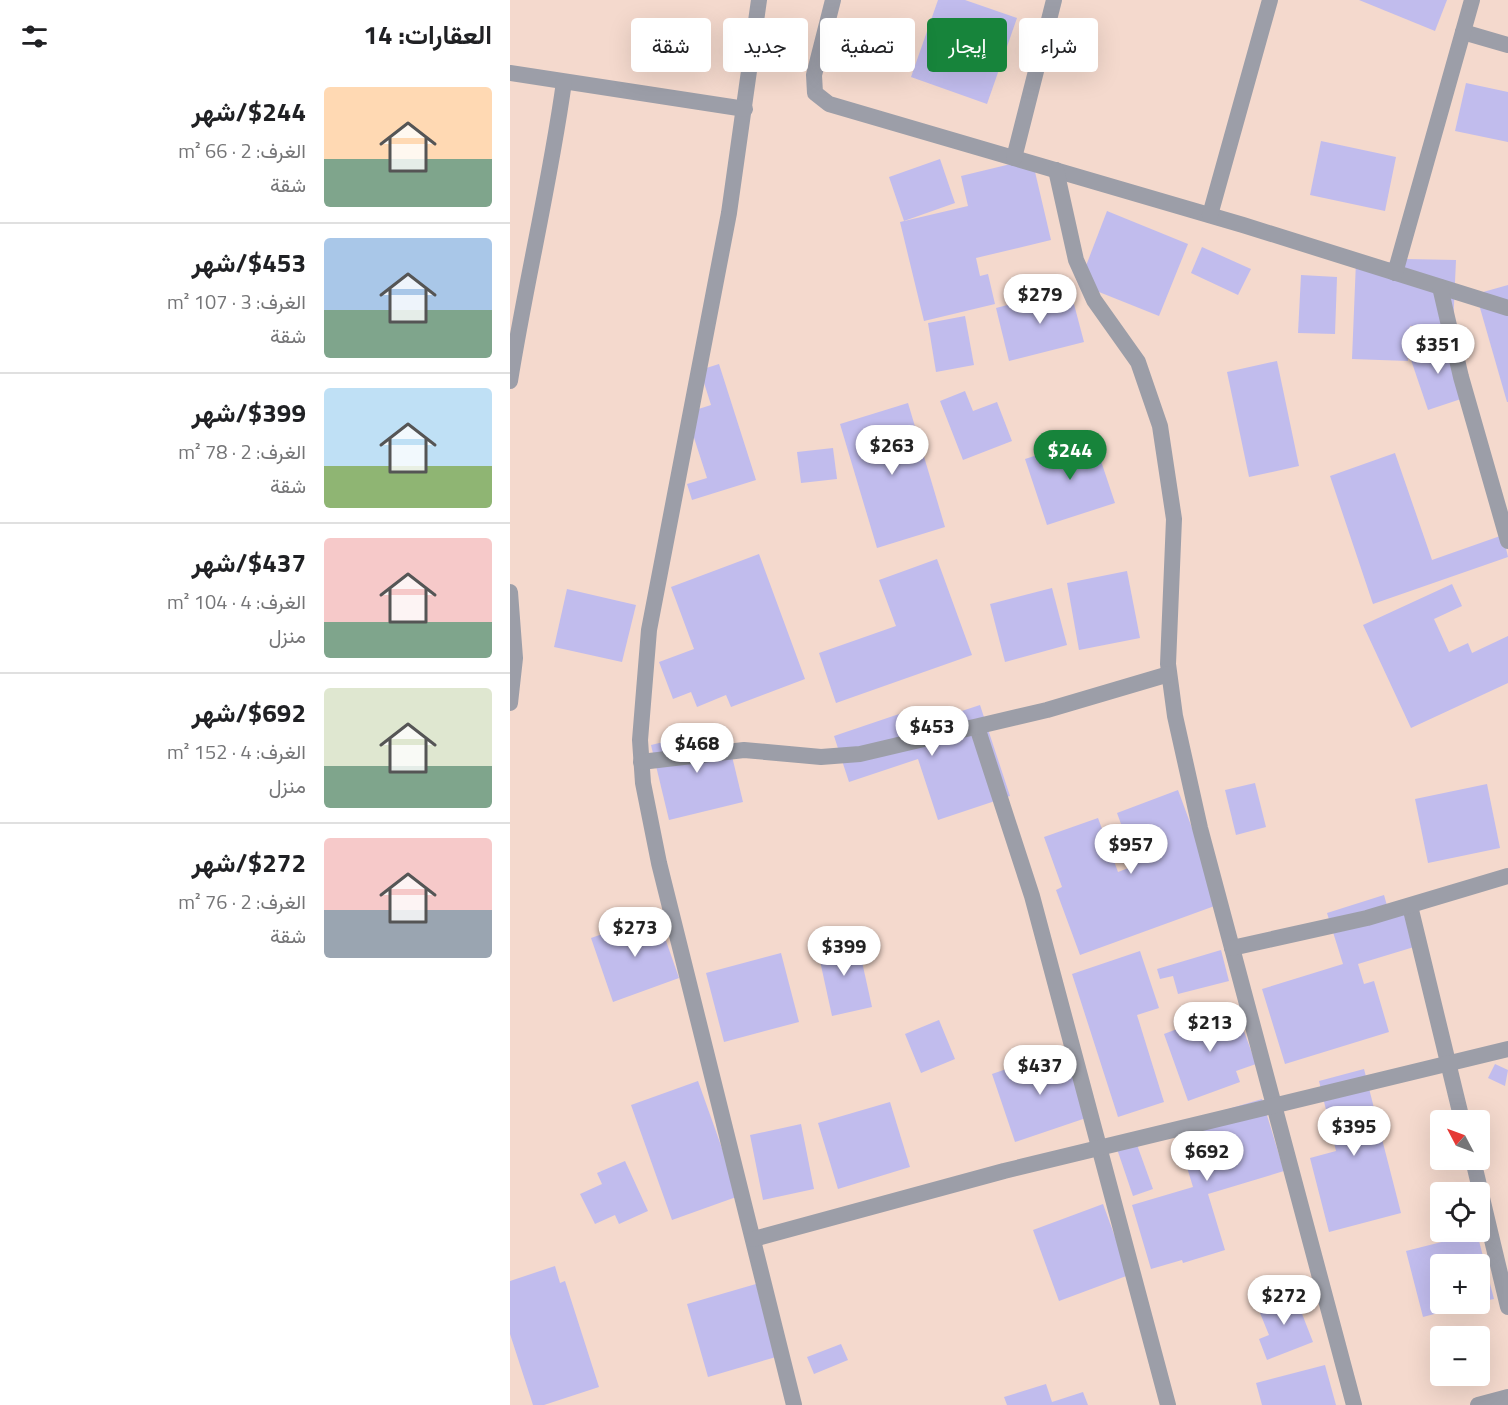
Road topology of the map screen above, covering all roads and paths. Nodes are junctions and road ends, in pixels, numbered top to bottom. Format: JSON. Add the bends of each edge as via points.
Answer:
{"nodes":[{"id":1,"x":759,"y":0,"type":"edge"},
{"id":2,"x":833,"y":0,"type":"edge"},
{"id":3,"x":1054,"y":0,"type":"edge"},
{"id":4,"x":1270,"y":0,"type":"edge"},
{"id":5,"x":1472,"y":0,"type":"edge"},
{"id":6,"x":1463,"y":32,"type":"junction"},
{"id":7,"x":1508,"y":45,"type":"edge"},
{"id":8,"x":510,"y":74,"type":"edge"},
{"id":9,"x":564,"y":82,"type":"junction"},
{"id":10,"x":745,"y":109,"type":"junction"},
{"id":11,"x":1014,"y":158,"type":"junction"},
{"id":12,"x":1056,"y":170,"type":"junction"},
{"id":13,"x":1210,"y":215,"type":"junction"},
{"id":14,"x":1395,"y":273,"type":"junction"},
{"id":15,"x":1440,"y":287,"type":"junction"},
{"id":16,"x":1508,"y":308,"type":"edge"},
{"id":17,"x":510,"y":381,"type":"edge"},
{"id":18,"x":1504,"y":513,"type":"edge"},
{"id":19,"x":1508,"y":541,"type":"edge"},
{"id":20,"x":510,"y":592,"type":"edge"},
{"id":21,"x":1169,"y":674,"type":"junction"},
{"id":22,"x":510,"y":703,"type":"edge"},
{"id":23,"x":977,"y":727,"type":"junction"},
{"id":24,"x":641,"y":762,"type":"junction"},
{"id":25,"x":1508,"y":876,"type":"edge"},
{"id":26,"x":1410,"y":906,"type":"junction"},
{"id":27,"x":1233,"y":948,"type":"junction"},
{"id":28,"x":1508,"y":1049,"type":"edge"},
{"id":29,"x":1446,"y":1064,"type":"junction"},
{"id":30,"x":1275,"y":1104,"type":"junction"},
{"id":31,"x":1459,"y":1110,"type":"edge"},
{"id":32,"x":1099,"y":1148,"type":"junction"},
{"id":33,"x":1475,"y":1170,"type":"edge"},
{"id":34,"x":754,"y":1239,"type":"junction"},
{"id":35,"x":1508,"y":1307,"type":"edge"},
{"id":36,"x":1508,"y":1397,"type":"edge"},
{"id":37,"x":794,"y":1405,"type":"edge"},
{"id":38,"x":1168,"y":1405,"type":"edge"},
{"id":39,"x":1354,"y":1405,"type":"edge"},
{"id":40,"x":1478,"y":1405,"type":"edge"}],
"edges":[{"from":1,"to":10,"type":"street"},
{"from":2,"to":11,"type":"street","via":[[814,75],[815,93],[821,99]]},
{"from":3,"to":11,"type":"street"},
{"from":4,"to":13,"type":"street"},
{"from":5,"to":6,"type":"street"},
{"from":6,"to":7,"type":"street"},
{"from":6,"to":14,"type":"street"},
{"from":8,"to":9,"type":"street"},
{"from":9,"to":10,"type":"street"},
{"from":9,"to":17,"type":"street"},
{"from":10,"to":24,"type":"street","via":[[649,630],[641,710]]},
{"from":11,"to":12,"type":"street"},
{"from":12,"to":13,"type":"street"},
{"from":12,"to":21,"type":"street","via":[[1079,268],[1094,300],[1138,362],[1160,426],[1174,519]]},
{"from":13,"to":14,"type":"street"},
{"from":14,"to":15,"type":"street"},
{"from":15,"to":16,"type":"street"},
{"from":15,"to":18,"type":"street","via":[[1461,377]]},
{"from":18,"to":19,"type":"street"},
{"from":20,"to":22,"type":"street","via":[[515,658]]},
{"from":21,"to":23,"type":"street"},
{"from":21,"to":27,"type":"street","via":[[1200,828]]},
{"from":23,"to":24,"type":"street","via":[[839,756],[744,750]]},
{"from":23,"to":32,"type":"street","via":[[1032,896]]},
{"from":24,"to":34,"type":"street","via":[[659,863],[689,991]]},
{"from":25,"to":26,"type":"street"},
{"from":26,"to":27,"type":"street"},
{"from":26,"to":29,"type":"street"},
{"from":27,"to":30,"type":"street"},
{"from":28,"to":29,"type":"street"},
{"from":29,"to":30,"type":"street"},
{"from":29,"to":31,"type":"street"},
{"from":30,"to":32,"type":"street"},
{"from":30,"to":39,"type":"street"},
{"from":32,"to":34,"type":"street"},
{"from":32,"to":38,"type":"street"},
{"from":33,"to":35,"type":"street"},
{"from":34,"to":37,"type":"street"},
{"from":36,"to":40,"type":"street"}]}
